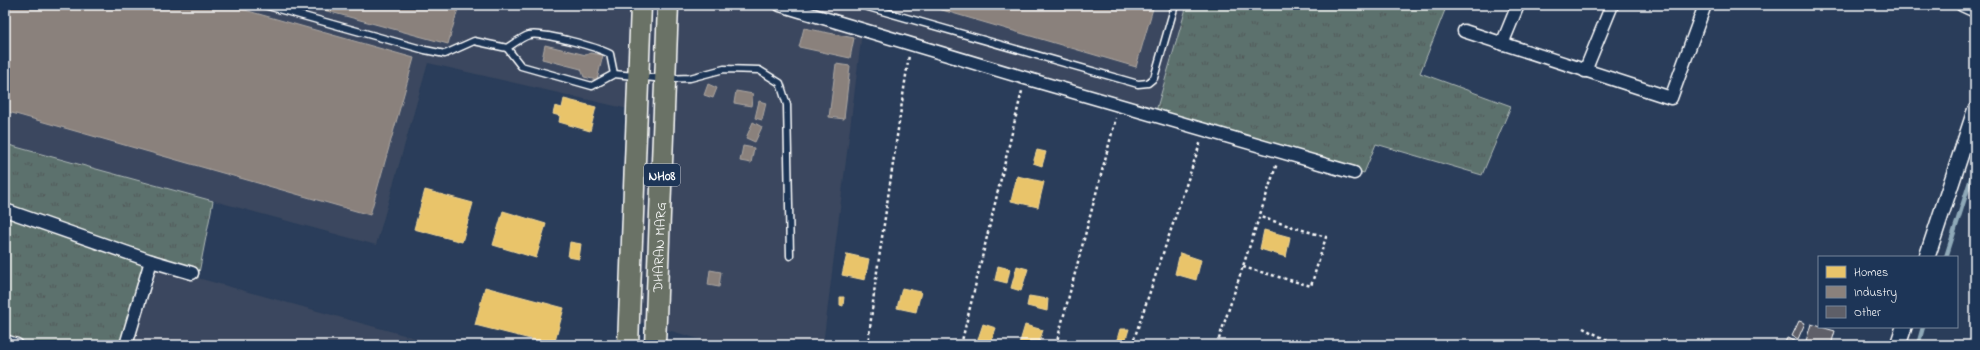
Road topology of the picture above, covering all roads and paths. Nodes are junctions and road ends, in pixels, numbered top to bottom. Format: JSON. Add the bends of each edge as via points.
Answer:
{"nodes":[{"id":1,"x":264,"y":5,"type":"edge"},
{"id":2,"x":641,"y":5,"type":"edge"},
{"id":3,"x":668,"y":5,"type":"edge"},
{"id":4,"x":780,"y":5,"type":"edge"},
{"id":5,"x":861,"y":5,"type":"edge"},
{"id":6,"x":1175,"y":5,"type":"edge"},
{"id":7,"x":1518,"y":5,"type":"edge"},
{"id":8,"x":1612,"y":5,"type":"edge"},
{"id":9,"x":1706,"y":5,"type":"edge"},
{"id":10,"x":1962,"y":5,"type":"edge"},
{"id":11,"x":1975,"y":11,"type":"edge"},
{"id":12,"x":1464,"y":31,"type":"dead end"},
{"id":13,"x":1502,"y":44,"type":"junction"},
{"id":14,"x":911,"y":45,"type":"junction"},
{"id":15,"x":507,"y":48,"type":"junction"},
{"id":16,"x":1585,"y":71,"type":"junction"},
{"id":17,"x":614,"y":74,"type":"junction"},
{"id":18,"x":638,"y":78,"type":"junction"},
{"id":19,"x":1025,"y":78,"type":"junction"},
{"id":20,"x":665,"y":80,"type":"junction"},
{"id":21,"x":1120,"y":106,"type":"junction"},
{"id":22,"x":1975,"y":111,"type":"edge"},
{"id":23,"x":1205,"y":129,"type":"junction"},
{"id":24,"x":1281,"y":152,"type":"junction"},
{"id":25,"x":1354,"y":173,"type":"dead end"},
{"id":26,"x":5,"y":210,"type":"edge"},
{"id":27,"x":1260,"y":216,"type":"junction"},
{"id":28,"x":790,"y":256,"type":"dead end"},
{"id":29,"x":1927,"y":256,"type":"edge"},
{"id":30,"x":151,"y":261,"type":"junction"},
{"id":31,"x":1243,"y":267,"type":"junction"},
{"id":32,"x":192,"y":272,"type":"dead end"},
{"id":33,"x":1583,"y":328,"type":"dead end"},
{"id":34,"x":1904,"y":328,"type":"edge"},
{"id":35,"x":5,"y":340,"type":"edge"},
{"id":36,"x":17,"y":345,"type":"edge"},
{"id":37,"x":126,"y":345,"type":"edge"},
{"id":38,"x":628,"y":345,"type":"edge"},
{"id":39,"x":655,"y":345,"type":"edge"},
{"id":40,"x":868,"y":345,"type":"edge"},
{"id":41,"x":961,"y":345,"type":"edge"},
{"id":42,"x":1056,"y":345,"type":"edge"},
{"id":43,"x":1132,"y":345,"type":"edge"},
{"id":44,"x":1217,"y":345,"type":"edge"},
{"id":45,"x":1617,"y":345,"type":"edge"},
{"id":46,"x":1898,"y":345,"type":"edge"}],
"edges":[{"from":1,"to":15,"type":"lane","via":[[446,54],[474,41]]},
{"from":2,"to":18,"type":"main road","name":"DHARAN MARG","number":"NH08"},
{"from":3,"to":20,"type":"main road","name":"DHARAN MARG","number":"NH08"},
{"from":4,"to":14,"type":"street"},
{"from":5,"to":6,"type":"lane","via":[[1138,84],[1148,83],[1154,78]]},
{"from":7,"to":13,"type":"street"},
{"from":8,"to":16,"type":"street"},
{"from":9,"to":16,"type":"street","via":[[1670,98]]},
{"from":10,"to":11,"type":"street"},
{"from":12,"to":13,"type":"street"},
{"from":13,"to":16,"type":"street"},
{"from":14,"to":19,"type":"street"},
{"from":14,"to":40,"type":"path"},
{"from":15,"to":17,"type":"lane","via":[[521,66],[592,86]]},
{"from":15,"to":17,"type":"lane","via":[[529,35],[546,36],[599,48],[610,54]]},
{"from":17,"to":18,"type":"lane"},
{"from":18,"to":20,"type":"lane"},
{"from":18,"to":38,"type":"main road","name":"DHARAN MARG","number":"NH08"},
{"from":19,"to":21,"type":"street"},
{"from":19,"to":41,"type":"path"},
{"from":20,"to":28,"type":"lane","via":[[690,78],[724,70],[760,70],[780,83],[787,105]]},
{"from":20,"to":39,"type":"main road","name":"DHARAN MARG","number":"NH08"},
{"from":21,"to":23,"type":"street"},
{"from":21,"to":42,"type":"path"},
{"from":22,"to":29,"type":"street"},
{"from":23,"to":24,"type":"street"},
{"from":23,"to":43,"type":"path"},
{"from":24,"to":25,"type":"street"},
{"from":24,"to":27,"type":"path"},
{"from":26,"to":30,"type":"street"},
{"from":27,"to":31,"type":"path"},
{"from":27,"to":31,"type":"path","via":[[1326,237],[1311,286]]},
{"from":30,"to":32,"type":"street"},
{"from":30,"to":37,"type":"street"},
{"from":31,"to":44,"type":"path"},
{"from":33,"to":45,"type":"path"},
{"from":34,"to":46,"type":"street"},
{"from":35,"to":36,"type":"street"}]}
